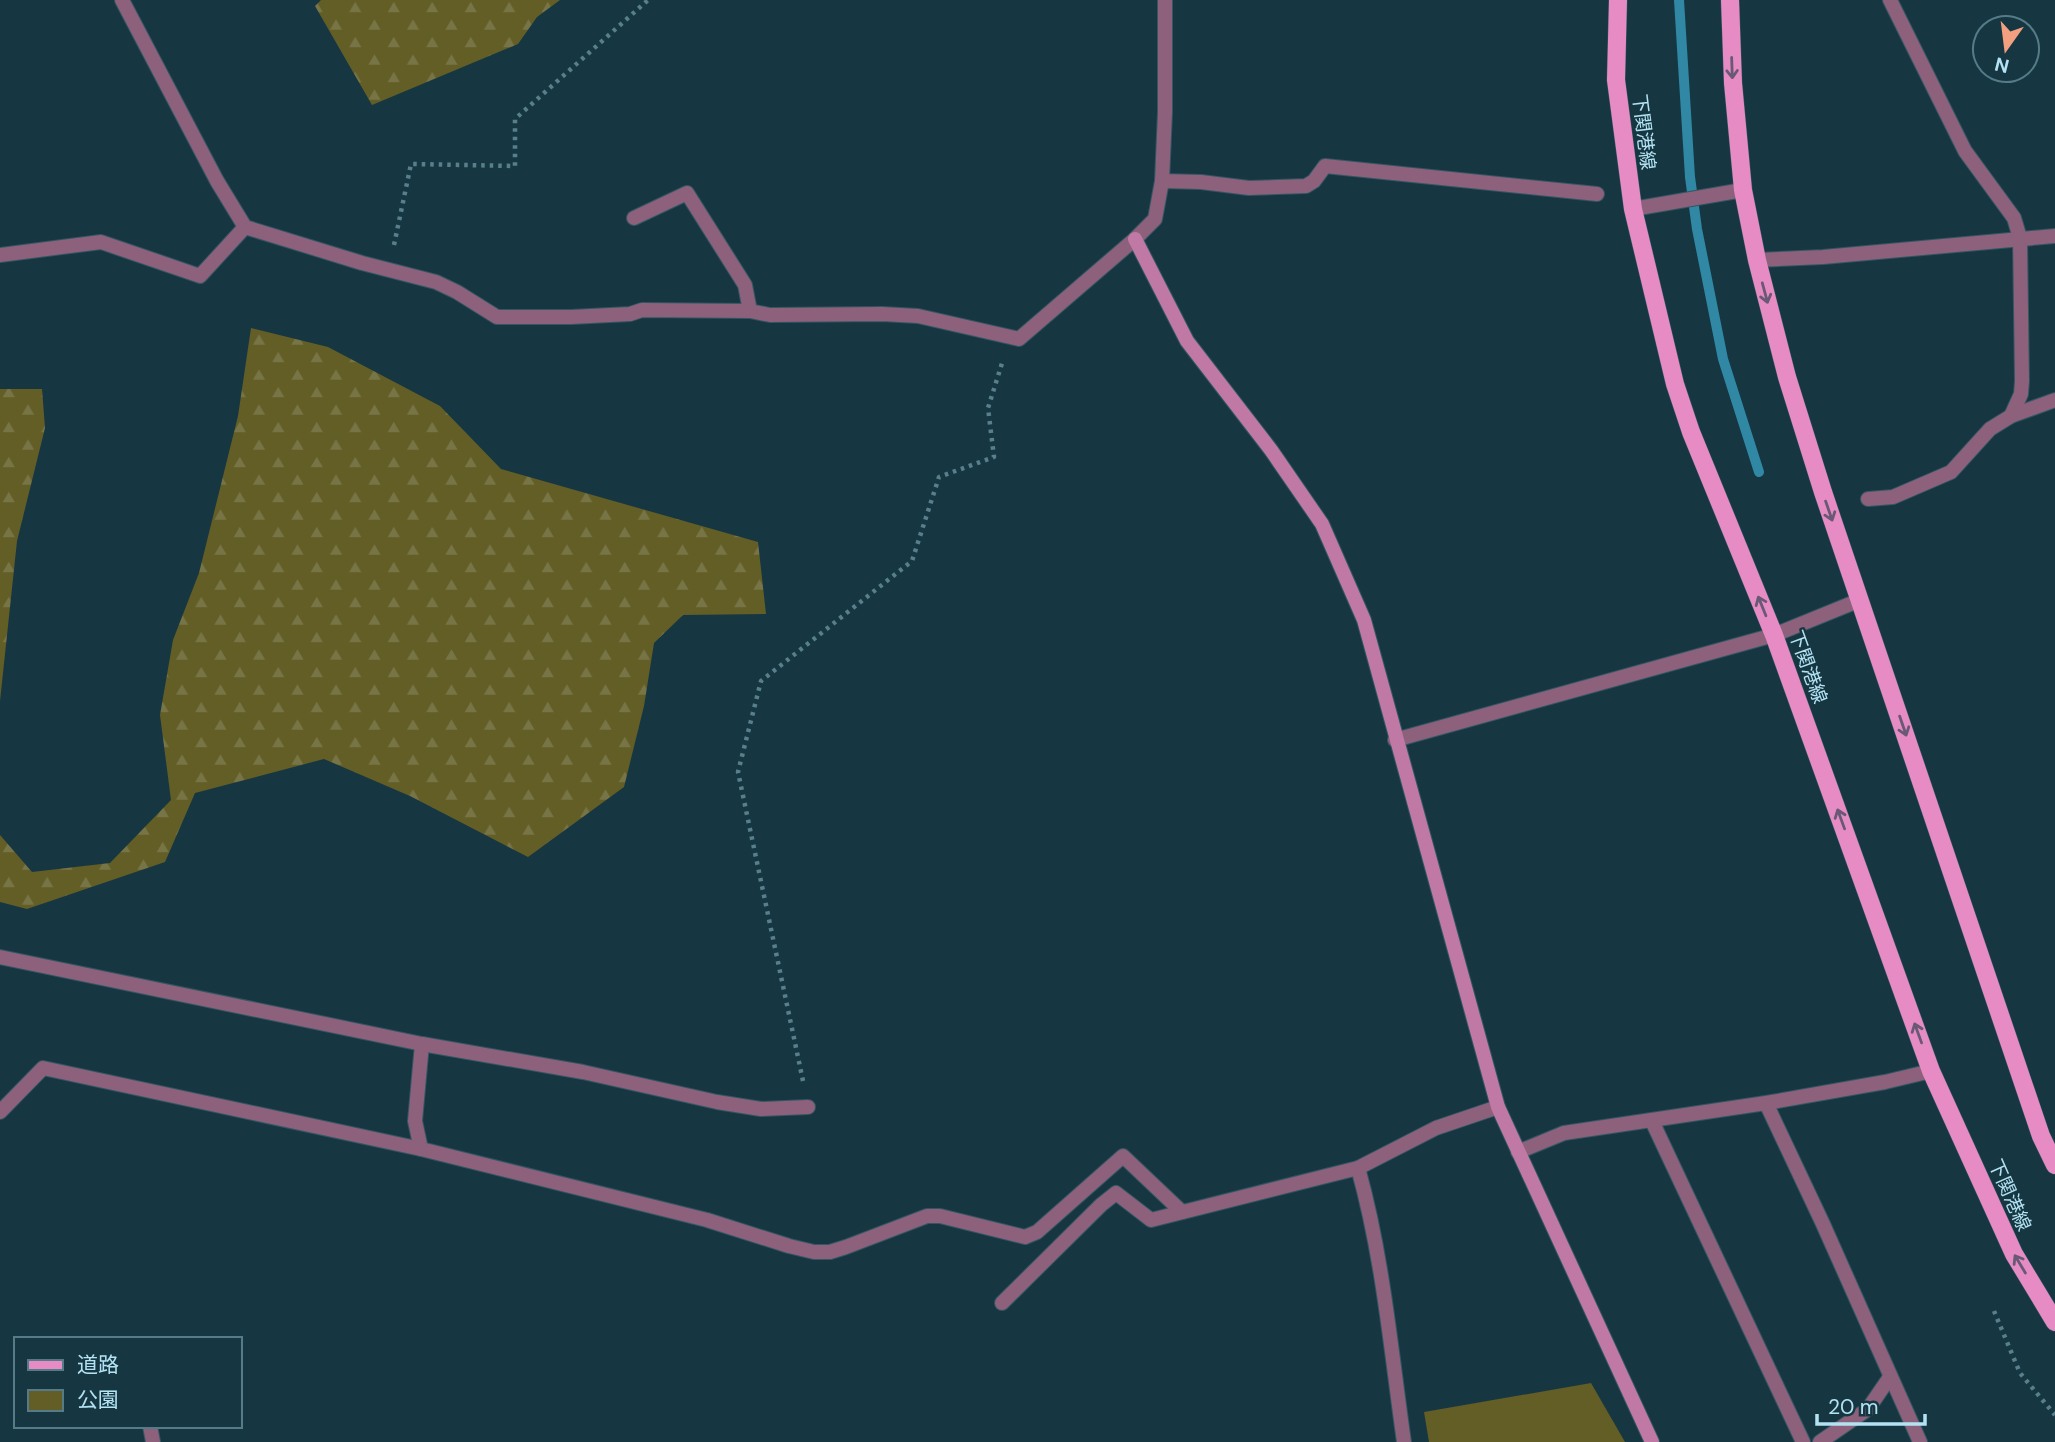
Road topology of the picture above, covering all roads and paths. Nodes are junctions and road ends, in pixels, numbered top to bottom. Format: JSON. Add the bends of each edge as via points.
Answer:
{"nodes":[{"id":1,"x":122,"y":0,"type":"edge"},
{"id":2,"x":649,"y":0,"type":"edge"},
{"id":3,"x":1165,"y":0,"type":"edge"},
{"id":4,"x":1618,"y":0,"type":"edge"},
{"id":5,"x":1730,"y":0,"type":"edge"},
{"id":6,"x":1890,"y":0,"type":"edge"},
{"id":7,"x":1162,"y":181,"type":"junction"},
{"id":8,"x":1743,"y":190,"type":"junction"},
{"id":9,"x":1598,"y":194,"type":"dead end"},
{"id":10,"x":1633,"y":209,"type":"junction"},
{"id":11,"x":634,"y":218,"type":"dead end"},
{"id":12,"x":245,"y":227,"type":"junction"},
{"id":13,"x":2055,"y":236,"type":"edge"},
{"id":14,"x":1135,"y":239,"type":"junction"},
{"id":15,"x":2020,"y":239,"type":"junction"},
{"id":16,"x":0,"y":254,"type":"edge"},
{"id":17,"x":1757,"y":260,"type":"junction"},
{"id":18,"x":389,"y":270,"type":"junction"},
{"id":19,"x":750,"y":311,"type":"junction"},
{"id":20,"x":1010,"y":336,"type":"junction"},
{"id":21,"x":2055,"y":400,"type":"edge"},
{"id":22,"x":2011,"y":416,"type":"junction"},
{"id":23,"x":1868,"y":499,"type":"dead end"},
{"id":24,"x":1860,"y":600,"type":"junction"},
{"id":25,"x":1774,"y":635,"type":"junction"},
{"id":26,"x":1395,"y":740,"type":"junction"},
{"id":27,"x":0,"y":957,"type":"edge"},
{"id":28,"x":422,"y":1044,"type":"junction"},
{"id":29,"x":1931,"y":1071,"type":"junction"},
{"id":30,"x":1766,"y":1103,"type":"junction"},
{"id":31,"x":808,"y":1107,"type":"joint"},
{"id":32,"x":1498,"y":1107,"type":"junction"},
{"id":33,"x":0,"y":1112,"type":"edge"},
{"id":34,"x":1652,"y":1121,"type":"junction"},
{"id":35,"x":421,"y":1149,"type":"junction"},
{"id":36,"x":1518,"y":1152,"type":"junction"},
{"id":37,"x":2055,"y":1165,"type":"edge"},
{"id":38,"x":1358,"y":1168,"type":"junction"},
{"id":39,"x":1182,"y":1212,"type":"junction"},
{"id":40,"x":1002,"y":1303,"type":"dead end"},
{"id":41,"x":1994,"y":1311,"type":"dead end"},
{"id":42,"x":2055,"y":1322,"type":"edge"},
{"id":43,"x":1890,"y":1377,"type":"junction"},
{"id":44,"x":2055,"y":1415,"type":"edge"},
{"id":45,"x":1404,"y":1442,"type":"edge"},
{"id":46,"x":1652,"y":1442,"type":"edge"},
{"id":47,"x":1803,"y":1442,"type":"edge"},
{"id":48,"x":1820,"y":1442,"type":"edge"},
{"id":49,"x":1920,"y":1442,"type":"edge"}],
"edges":[{"from":1,"to":12,"type":"street"},
{"from":2,"to":18,"type":"path","via":[[515,119],[515,166],[411,164]]},
{"from":3,"to":7,"type":"street"},
{"from":4,"to":10,"type":"main road","name":"下関港線","via":[[1616,80]]},
{"from":5,"to":8,"type":"main road","one_way":true,"via":[[1732,83]]},
{"from":6,"to":15,"type":"street","via":[[1965,151],[2014,218]]},
{"from":7,"to":9,"type":"street","via":[[1249,188],[1306,186],[1325,166]]},
{"from":7,"to":14,"type":"street","via":[[1155,219]]},
{"from":8,"to":10,"type":"street"},
{"from":8,"to":17,"type":"main road"},
{"from":25,"to":10,"type":"main road","name":"下関港線","one_way":true,"via":[[1683,408]]},
{"from":11,"to":19,"type":"street","via":[[687,192],[745,285]]},
{"from":12,"to":16,"type":"street","via":[[200,276],[102,242]]},
{"from":12,"to":18,"type":"street"},
{"from":13,"to":15,"type":"street"},
{"from":14,"to":20,"type":"street","via":[[1019,339]]},
{"from":14,"to":26,"type":"street","via":[[1187,341],[1322,524],[1364,620]]},
{"from":15,"to":17,"type":"street"},
{"from":15,"to":22,"type":"street","via":[[2022,382]]},
{"from":17,"to":24,"type":"main road","one_way":true,"via":[[1791,390]]},
{"from":18,"to":19,"type":"street","via":[[436,282],[497,317],[571,317],[642,310]]},
{"from":19,"to":20,"type":"street","via":[[918,316]]},
{"from":20,"to":31,"type":"path","via":[[988,408],[994,457],[939,477],[912,561],[761,681],[738,772]]},
{"from":21,"to":22,"type":"street"},
{"from":22,"to":23,"type":"street","via":[[1990,429],[1951,472],[1893,497]]},
{"from":24,"to":25,"type":"street"},
{"from":24,"to":37,"type":"main road","one_way":true,"via":[[2041,1136]]},
{"from":25,"to":26,"type":"street"},
{"from":29,"to":25,"type":"main road","name":"下関港線","one_way":true},
{"from":26,"to":32,"type":"street"},
{"from":27,"to":28,"type":"street"},
{"from":28,"to":31,"type":"street","via":[[761,1109]]},
{"from":28,"to":35,"type":"street","via":[[415,1121]]},
{"from":29,"to":30,"type":"street"},
{"from":42,"to":29,"type":"main road","name":"下関港線","one_way":true,"via":[[2014,1254]]},
{"from":30,"to":34,"type":"street"},
{"from":30,"to":43,"type":"street"},
{"from":32,"to":36,"type":"street"},
{"from":32,"to":38,"type":"street","via":[[1436,1128]]},
{"from":33,"to":35,"type":"street","via":[[43,1068]]},
{"from":34,"to":36,"type":"street","via":[[1564,1133]]},
{"from":34,"to":47,"type":"street"},
{"from":35,"to":39,"type":"street","via":[[708,1220],[814,1252],[846,1247],[928,1216],[1025,1237],[1123,1156]]},
{"from":36,"to":46,"type":"street"},
{"from":38,"to":39,"type":"street"},
{"from":38,"to":45,"type":"street","via":[[1377,1253]]},
{"from":39,"to":40,"type":"street","via":[[1151,1220],[1116,1193]]},
{"from":41,"to":44,"type":"path","via":[[2020,1373]]},
{"from":43,"to":48,"type":"street","via":[[1868,1409]]},
{"from":43,"to":49,"type":"street"}]}
